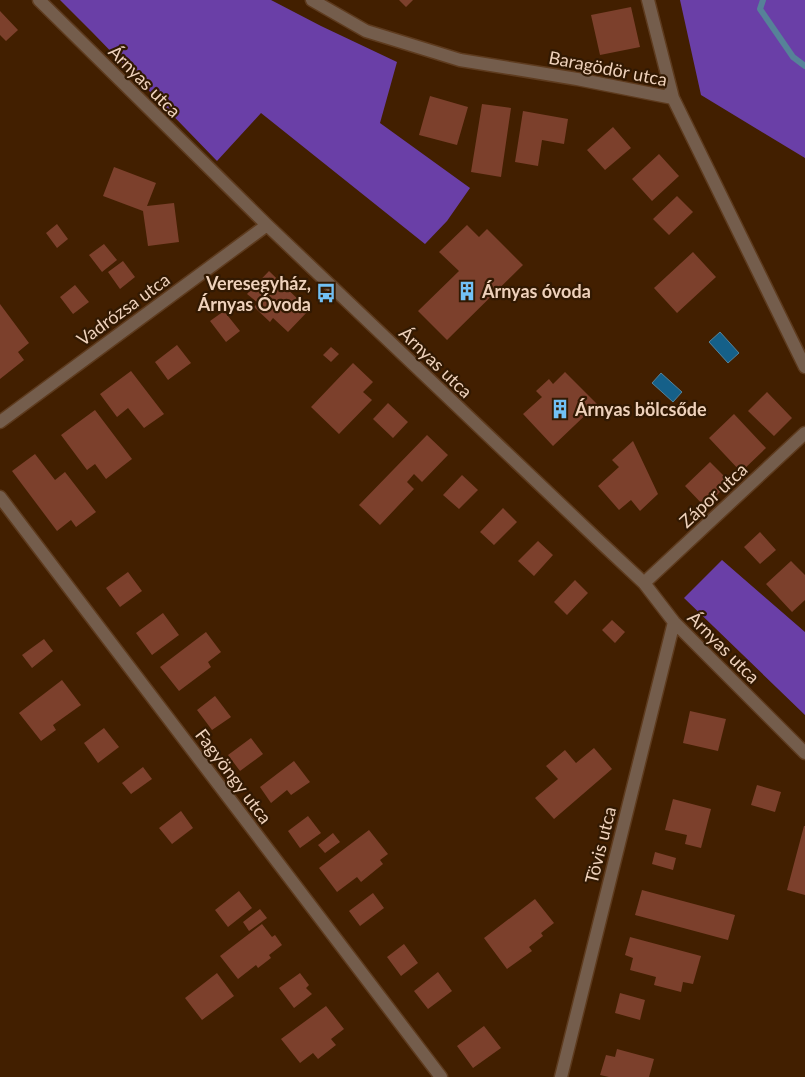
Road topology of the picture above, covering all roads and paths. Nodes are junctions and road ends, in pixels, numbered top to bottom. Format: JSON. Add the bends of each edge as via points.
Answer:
{"nodes":[{"id":1,"x":39,"y":0,"type":"edge"},
{"id":2,"x":312,"y":0,"type":"edge"},
{"id":3,"x":648,"y":0,"type":"edge"},
{"id":4,"x":673,"y":98,"type":"junction"},
{"id":5,"x":267,"y":225,"type":"junction"},
{"id":6,"x":805,"y":367,"type":"edge"},
{"id":7,"x":0,"y":422,"type":"edge"},
{"id":8,"x":805,"y":434,"type":"edge"},
{"id":9,"x":0,"y":497,"type":"edge"},
{"id":10,"x":644,"y":582,"type":"junction"},
{"id":11,"x":674,"y":622,"type":"junction"},
{"id":12,"x":805,"y":753,"type":"edge"},
{"id":13,"x":441,"y":1077,"type":"edge"},
{"id":14,"x":561,"y":1077,"type":"edge"}],
"edges":[{"from":1,"to":5,"type":"street","name":"Árnyas utca"},
{"from":2,"to":4,"type":"street","name":"Baragödör utca","via":[[366,31],[460,60]]},
{"from":3,"to":4,"type":"street"},
{"from":4,"to":6,"type":"street","name":"Baragödör utca"},
{"from":5,"to":7,"type":"street","name":"Vadrózsa utca"},
{"from":5,"to":10,"type":"street","name":"Árnyas utca"},
{"from":8,"to":10,"type":"street","name":"Zápor utca"},
{"from":9,"to":13,"type":"street","name":"Fagyöngy utca"},
{"from":10,"to":11,"type":"street","name":"Árnyas utca"},
{"from":11,"to":12,"type":"street","name":"Árnyas utca"},
{"from":11,"to":14,"type":"street","name":"Tövis utca"}]}
